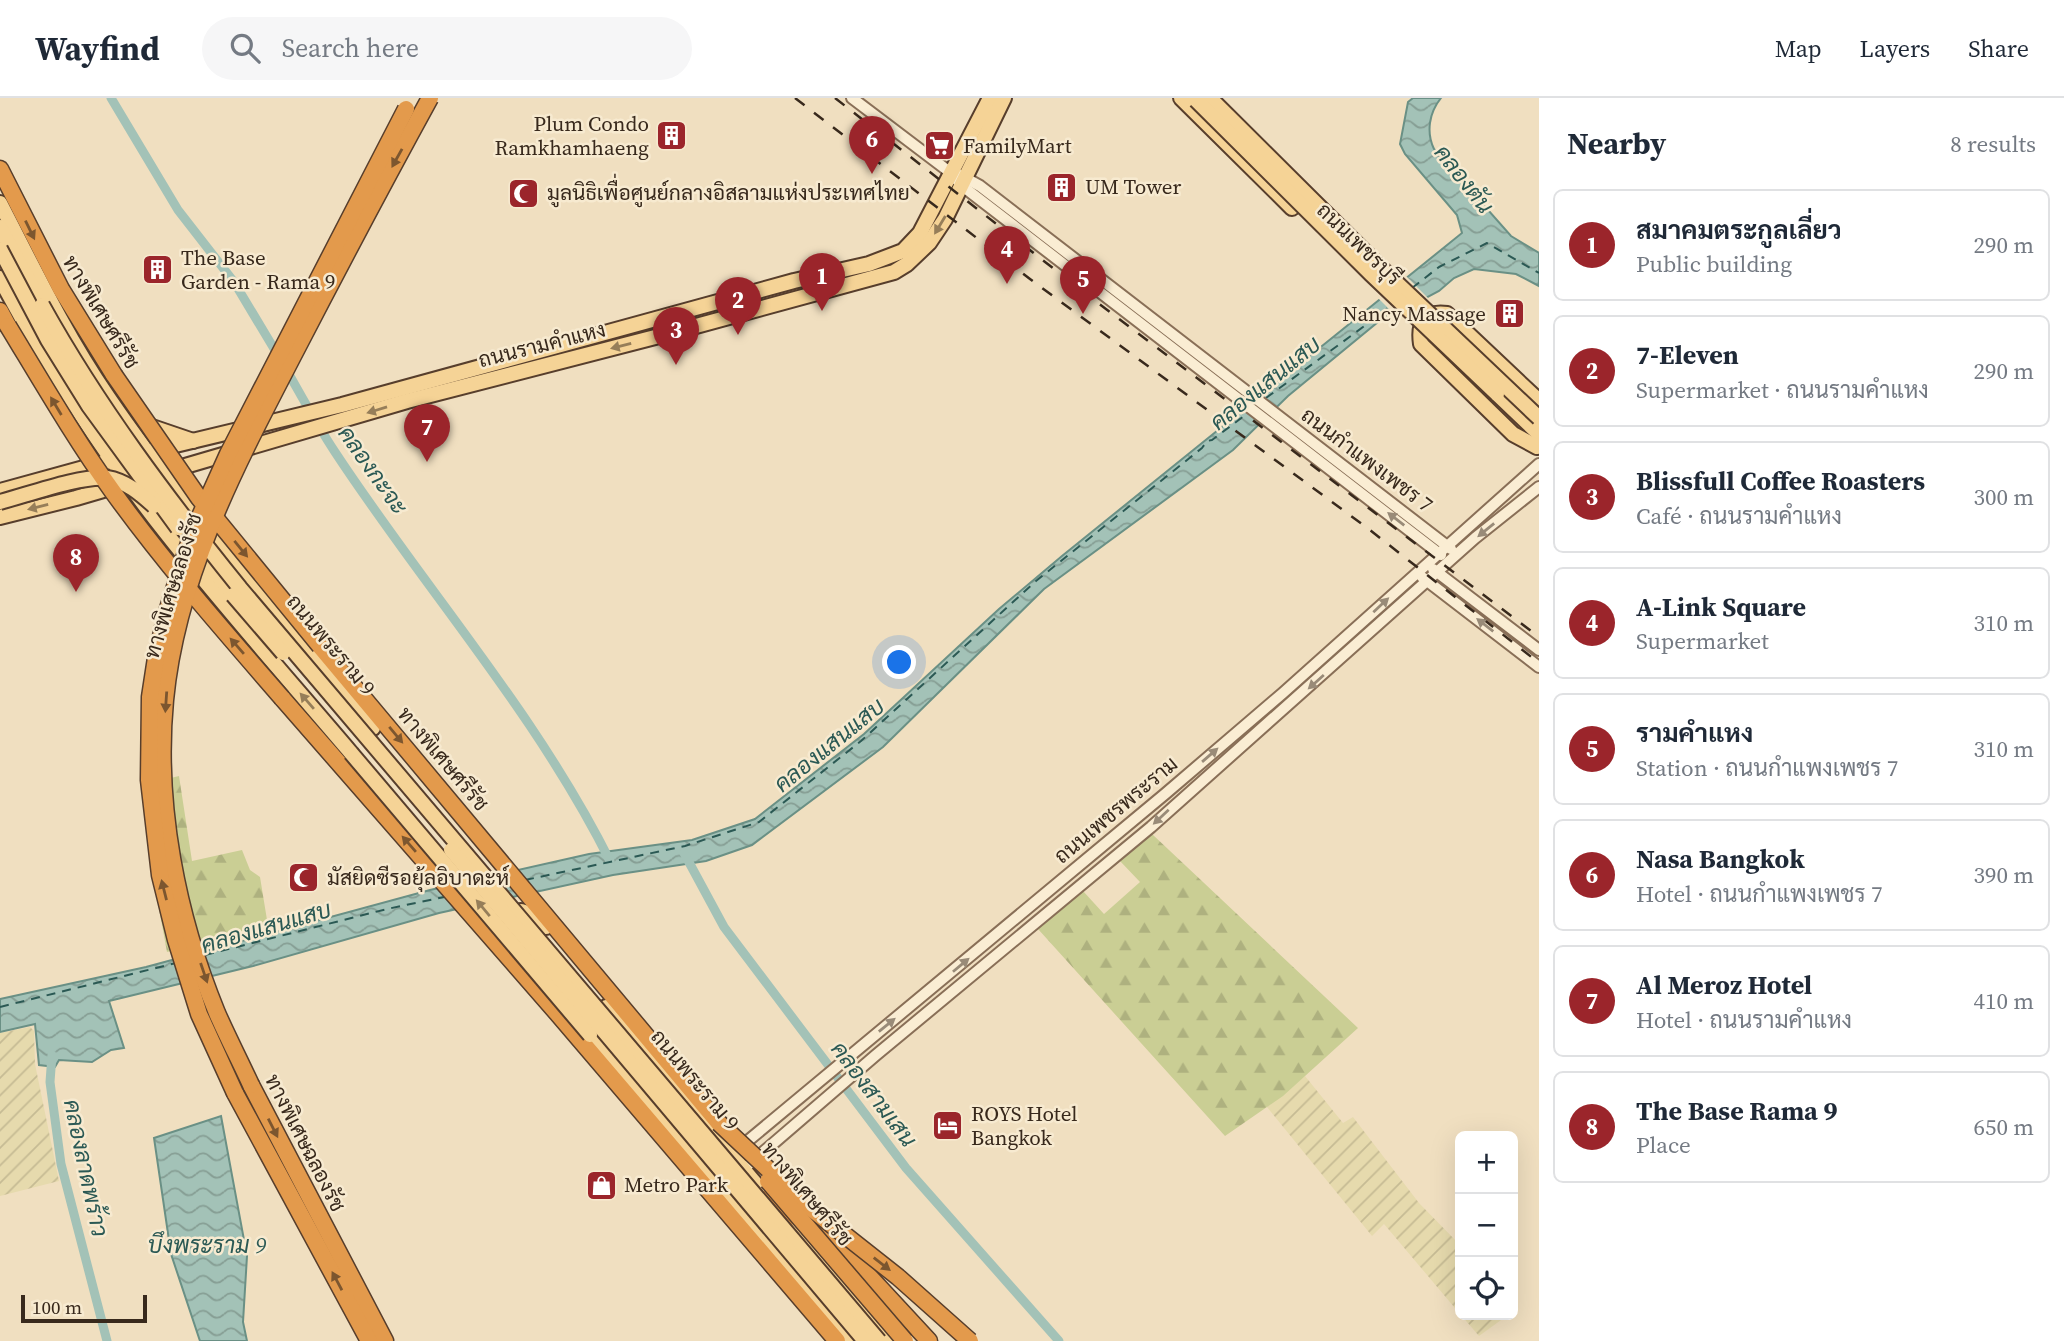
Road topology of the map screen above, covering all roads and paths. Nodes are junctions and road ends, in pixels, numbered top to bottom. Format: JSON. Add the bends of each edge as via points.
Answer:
{"nodes":[{"id":1,"x":411,"y":98,"type":"edge"},
{"id":2,"x":430,"y":98,"type":"edge"},
{"id":3,"x":852,"y":98,"type":"edge"},
{"id":4,"x":990,"y":98,"type":"edge"},
{"id":5,"x":1004,"y":98,"type":"edge"},
{"id":6,"x":1218,"y":98,"type":"edge"},
{"id":7,"x":1195,"y":99,"type":"edge"},
{"id":8,"x":1257,"y":136,"type":"junction"},
{"id":9,"x":1252,"y":167,"type":"junction"},
{"id":10,"x":0,"y":169,"type":"edge"},
{"id":11,"x":1278,"y":173,"type":"junction"},
{"id":12,"x":959,"y":178,"type":"junction"},
{"id":13,"x":0,"y":203,"type":"edge"},
{"id":14,"x":0,"y":227,"type":"edge"},
{"id":15,"x":0,"y":249,"type":"edge"},
{"id":16,"x":811,"y":277,"type":"junction"},
{"id":17,"x":0,"y":278,"type":"edge"},
{"id":18,"x":1388,"y":283,"type":"dead end"},
{"id":19,"x":46,"y":292,"type":"junction"},
{"id":20,"x":815,"y":293,"type":"junction"},
{"id":21,"x":0,"y":311,"type":"edge"},
{"id":22,"x":21,"y":315,"type":"junction"},
{"id":23,"x":462,"y":379,"type":"junction"},
{"id":24,"x":108,"y":397,"type":"junction"},
{"id":25,"x":1494,"y":397,"type":"junction"},
{"id":26,"x":1539,"y":401,"type":"edge"},
{"id":27,"x":79,"y":408,"type":"junction"},
{"id":28,"x":1539,"y":408,"type":"edge"},
{"id":29,"x":1539,"y":418,"type":"edge"},
{"id":30,"x":194,"y":441,"type":"junction"},
{"id":31,"x":1538,"y":443,"type":"edge"},
{"id":32,"x":148,"y":452,"type":"junction"},
{"id":33,"x":113,"y":460,"type":"junction"},
{"id":34,"x":201,"y":461,"type":"junction"},
{"id":35,"x":1539,"y":464,"type":"edge"},
{"id":36,"x":71,"y":472,"type":"junction"},
{"id":37,"x":163,"y":472,"type":"junction"},
{"id":38,"x":128,"y":481,"type":"junction"},
{"id":39,"x":1539,"y":487,"type":"edge"},
{"id":40,"x":0,"y":491,"type":"edge"},
{"id":41,"x":76,"y":498,"type":"junction"},
{"id":42,"x":183,"y":498,"type":"junction"},
{"id":43,"x":0,"y":502,"type":"edge"},
{"id":44,"x":0,"y":517,"type":"edge"},
{"id":45,"x":171,"y":530,"type":"junction"},
{"id":46,"x":1442,"y":549,"type":"junction"},
{"id":47,"x":1454,"y":558,"type":"junction"},
{"id":48,"x":1426,"y":564,"type":"junction"},
{"id":49,"x":1416,"y":572,"type":"junction"},
{"id":50,"x":1437,"y":572,"type":"junction"},
{"id":51,"x":1427,"y":581,"type":"junction"},
{"id":52,"x":1539,"y":650,"type":"edge"},
{"id":53,"x":1539,"y":667,"type":"edge"},
{"id":54,"x":909,"y":1008,"type":"junction"},
{"id":55,"x":919,"y":1021,"type":"junction"},
{"id":56,"x":646,"y":1055,"type":"junction"},
{"id":57,"x":622,"y":1073,"type":"junction"},
{"id":58,"x":719,"y":1123,"type":"junction"},
{"id":59,"x":762,"y":1152,"type":"joint"},
{"id":60,"x":731,"y":1155,"type":"junction"},
{"id":61,"x":708,"y":1175,"type":"junction"},
{"id":62,"x":748,"y":1175,"type":"junction"},
{"id":63,"x":720,"y":1189,"type":"junction"},
{"id":64,"x":768,"y":1198,"type":"junction"},
{"id":65,"x":374,"y":1320,"type":"junction"},
{"id":66,"x":369,"y":1341,"type":"edge"},
{"id":67,"x":385,"y":1341,"type":"edge"},
{"id":68,"x":394,"y":1341,"type":"edge"},
{"id":69,"x":837,"y":1341,"type":"edge"},
{"id":70,"x":849,"y":1341,"type":"edge"},
{"id":71,"x":865,"y":1341,"type":"edge"},
{"id":72,"x":879,"y":1341,"type":"edge"},
{"id":73,"x":889,"y":1341,"type":"edge"},
{"id":74,"x":905,"y":1341,"type":"edge"},
{"id":75,"x":929,"y":1341,"type":"edge"},
{"id":76,"x":970,"y":1341,"type":"edge"}],
"edges":[{"from":66,"to":1,"type":"highway","name":"ทางพิเศษฉลองรัช","one_way":true,"bridge":true,"via":[[235,1093],[199,1014],[160,875],[149,780],[150,697],[166,615],[192,534],[228,454]]},
{"from":2,"to":65,"type":"highway","name":"ทางพิเศษฉลองรัช","one_way":true,"bridge":true,"via":[[239,459],[203,545],[179,625],[165,702],[164,781],[174,870],[196,952],[251,1086]]},
{"from":3,"to":12,"type":"street","name":"ถนนกำแพงเพชร 7"},
{"from":4,"to":12,"type":"main road","name":"ถนนรามคำแหง"},
{"from":5,"to":12,"type":"main road","name":"ถนนรามคำแหง"},
{"from":6,"to":8,"type":"main road","name":"ถนนเพชรบุรี"},
{"from":7,"to":9,"type":"main road","name":"ถนนเพชรบุรี"},
{"from":7,"to":25,"type":"main road","name":"ถนนเพชรบุรี","bridge":true},
{"from":7,"to":29,"type":"main road","name":"ถนนเพชรบุรี","bridge":true},
{"from":8,"to":11,"type":"main road"},
{"from":8,"to":28,"type":"main road","name":"ถนนเพชรบุรี"},
{"from":9,"to":11,"type":"main road"},
{"from":9,"to":25,"type":"main road","name":"ถนนเพชรบุรี"},
{"from":10,"to":58,"type":"highway","name":"ทางพิเศษศรีรัช","one_way":true,"bridge":true,"via":[[86,333],[178,469]]},
{"from":11,"to":18,"type":"main road"},
{"from":12,"to":16,"type":"main road","name":"ถนนรามคำแหง","via":[[903,251]]},
{"from":12,"to":20,"type":"main road","name":"ถนนรามคำแหง","one_way":true,"via":[[929,243],[907,264],[878,277]]},
{"from":12,"to":46,"type":"street","name":"ถนนกำแพงเพชร 7"},
{"from":13,"to":19,"type":"main road","name":"ถนนพระราม 9"},
{"from":14,"to":72,"type":"main road","name":"ถนนพระราม 9","bridge":true,"via":[[99,400],[190,526]]},
{"from":15,"to":45,"type":"main road","name":"ถนนพระราม 9","bridge":true,"via":[[48,340]]},
{"from":16,"to":20,"type":"main road"},
{"from":16,"to":23,"type":"main road","name":"ถนนรามคำแหง"},
{"from":17,"to":22,"type":"main road","name":"ถนนพระราม 9"},
{"from":19,"to":22,"type":"main road","via":[[39,310]]},
{"from":19,"to":24,"type":"main road","name":"ถนนพระราม 9"},
{"from":20,"to":23,"type":"main road","name":"ถนนรามคำแหง","one_way":true},
{"from":69,"to":21,"type":"highway","one_way":true,"bridge":true,"via":[[161,555],[61,414]]},
{"from":22,"to":27,"type":"main road","name":"ถนนพระราม 9"},
{"from":23,"to":30,"type":"main road","name":"ถนนรามคำแหง"},
{"from":23,"to":34,"type":"main road","name":"ถนนรามคำแหง","one_way":true,"via":[[346,420]]},
{"from":24,"to":30,"type":"main road","via":[[147,426]]},
{"from":24,"to":32,"type":"main road","name":"ถนนพระราม 9"},
{"from":25,"to":31,"type":"main road","name":"ถนนเพชรบุรี"},
{"from":26,"to":31,"type":"main road","via":[[1447,314],[1429,315],[1422,323],[1421,344],[1513,434]]},
{"from":27,"to":33,"type":"main road","name":"ถนนพระราม 9"},
{"from":27,"to":36,"type":"main road","via":[[83,442]]},
{"from":30,"to":32,"type":"main road","name":"ถนนรามคำแหง"},
{"from":32,"to":33,"type":"main road","name":"ถนนรามคำแหง"},
{"from":32,"to":37,"type":"main road","name":"ถนนพระราม 9"},
{"from":33,"to":36,"type":"main road","name":"ถนนรามคำแหง"},
{"from":33,"to":38,"type":"main road","name":"ถนนพระราม 9"},
{"from":34,"to":37,"type":"main road","name":"ถนนรามคำแหง"},
{"from":34,"to":42,"type":"main road","via":[[188,475]]},
{"from":35,"to":46,"type":"street","name":"ถนนเพชรพระราม"},
{"from":36,"to":40,"type":"main road","name":"ถนนรามคำแหง"},
{"from":37,"to":38,"type":"main road","name":"ถนนรามคำแหง"},
{"from":37,"to":42,"type":"main road","name":"ถนนพระราม 9"},
{"from":38,"to":41,"type":"main road","name":"ถนนรามคำแหง"},
{"from":38,"to":45,"type":"main road","name":"ถนนพระราม 9"},
{"from":39,"to":47,"type":"street","name":"ถนนเพชรพระราม","one_way":true},
{"from":41,"to":44,"type":"main road","name":"ถนนรามคำแหง","one_way":true},
{"from":41,"to":45,"type":"main road","via":[[104,497]]},
{"from":42,"to":56,"type":"main road","name":"ถนนพระราม 9"},
{"from":43,"to":45,"type":"main road","bridge":true,"via":[[107,478],[138,492]]},
{"from":57,"to":45,"type":"main road","name":"ถนนพระราม 9","one_way":true,"bridge":true,"via":[[351,753]]},
{"from":45,"to":71,"type":"main road","name":"ถนนพระราม 9","bridge":true},
{"from":46,"to":47,"type":"street","name":"ถนนกำแพงเพชร 7"},
{"from":46,"to":48,"type":"street","name":"ถนนเพชรพระราม"},
{"from":47,"to":50,"type":"street","name":"ถนนเพชรพระราม"},
{"from":48,"to":49,"type":"street","name":"ถนนเพชรพระราม"},
{"from":48,"to":50,"type":"street"},
{"from":49,"to":51,"type":"street"},
{"from":54,"to":49,"type":"street","name":"ถนนเพชรพระราม","one_way":true,"via":[[1165,794]]},
{"from":50,"to":51,"type":"street","name":"ถนนเพชรพระราม"},
{"from":50,"to":52,"type":"street"},
{"from":53,"to":51,"type":"street","one_way":true},
{"from":51,"to":55,"type":"street","name":"ถนนเพชรพระราม","one_way":true,"via":[[1151,827]]},
{"from":54,"to":55,"type":"street"},
{"from":60,"to":54,"type":"street","name":"ถนนเพชรพระราม","one_way":true},
{"from":55,"to":59,"type":"street","name":"ถนนเพชรพระราม"},
{"from":56,"to":57,"type":"main road","via":[[623,1017],[537,916],[522,911],[511,915],[498,934],[501,944],[591,1049]]},
{"from":56,"to":60,"type":"main road","name":"ถนนพระราม 9"},
{"from":57,"to":61,"type":"main road","name":"ถนนพระราม 9"},
{"from":58,"to":74,"type":"highway","name":"ทางพิเศษศรีรัช","bridge":true},
{"from":58,"to":76,"type":"highway","one_way":true,"bridge":true,"via":[[803,1202]]},
{"from":59,"to":62,"type":"main road"},
{"from":60,"to":61,"type":"street","name":"ถนนเพชรพระราม"},
{"from":60,"to":62,"type":"main road","name":"ถนนพระราม 9"},
{"from":61,"to":63,"type":"main road","name":"ถนนพระราม 9"},
{"from":62,"to":63,"type":"street"},
{"from":62,"to":64,"type":"main road","name":"ถนนพระราม 9"},
{"from":63,"to":70,"type":"main road","name":"ถนนพระราม 9"},
{"from":64,"to":73,"type":"main road","name":"ถนนพระราม 9"},
{"from":64,"to":75,"type":"highway","via":[[843,1252]]},
{"from":65,"to":67,"type":"highway","name":"ทางพิเศษฉลองรัช"},
{"from":65,"to":68,"type":"highway"}]}
